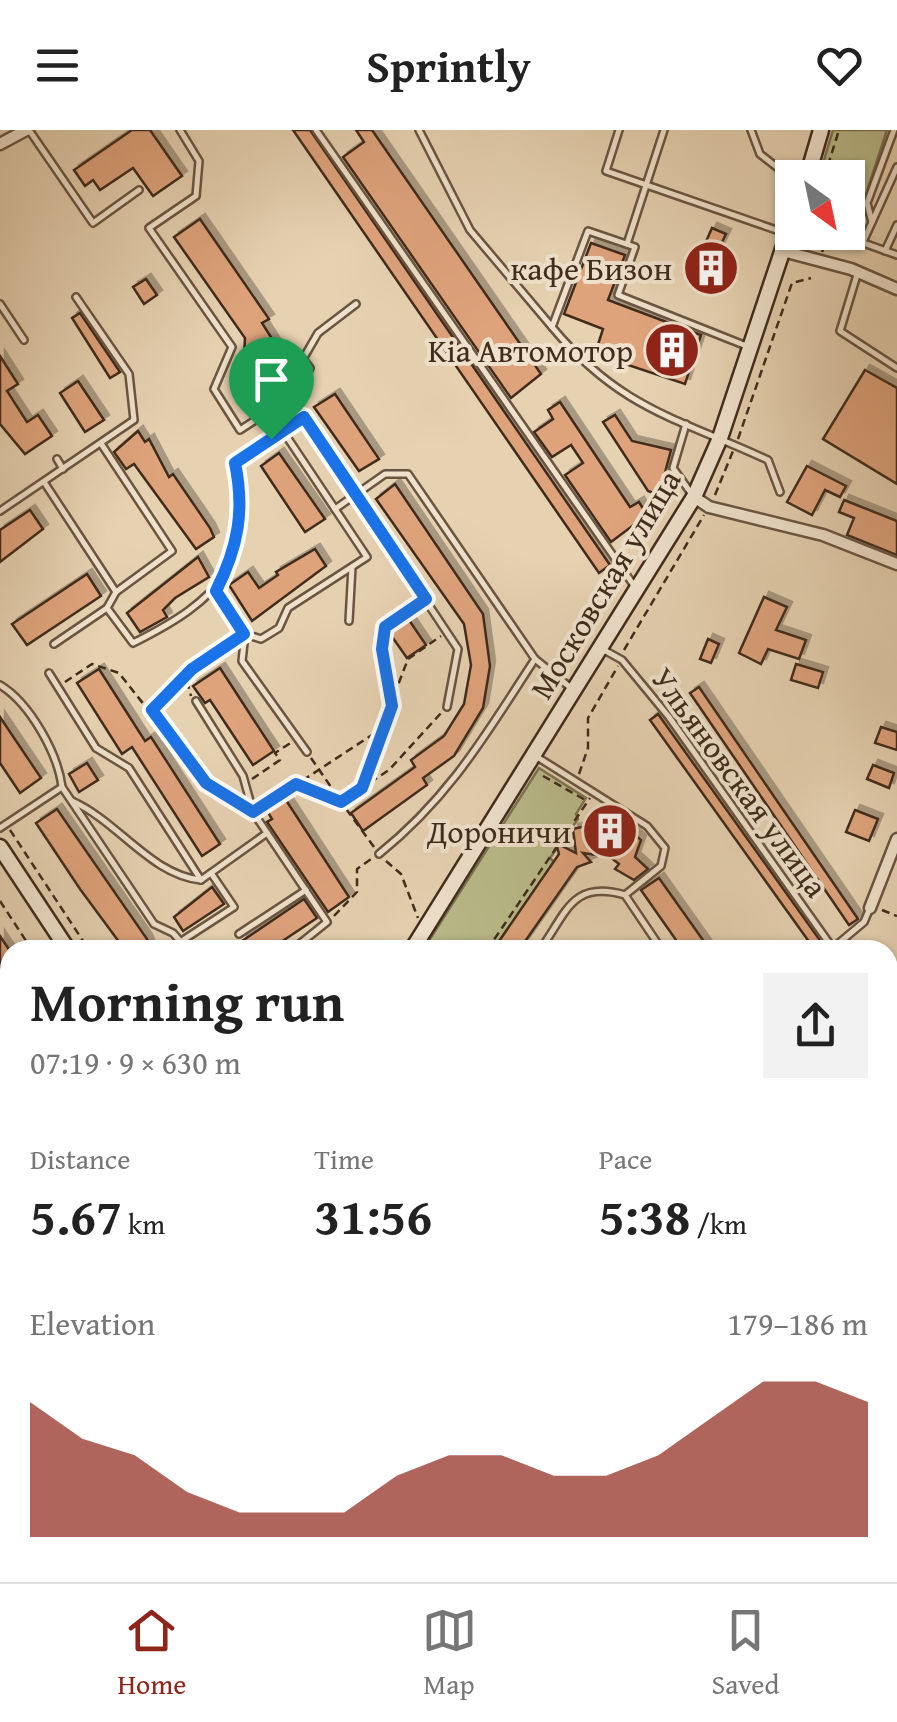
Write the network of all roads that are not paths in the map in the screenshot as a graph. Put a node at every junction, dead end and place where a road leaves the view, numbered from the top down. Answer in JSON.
{"nodes":[{"id":1,"x":28,"y":130,"type":"edge"},
{"id":2,"x":180,"y":130,"type":"edge"},
{"id":3,"x":316,"y":130,"type":"edge"},
{"id":4,"x":419,"y":130,"type":"edge"},
{"id":5,"x":619,"y":130,"type":"edge"},
{"id":6,"x":664,"y":130,"type":"edge"},
{"id":7,"x":751,"y":130,"type":"edge"},
{"id":8,"x":822,"y":130,"type":"edge"},
{"id":9,"x":894,"y":130,"type":"edge"},
{"id":10,"x":0,"y":144,"type":"edge"},
{"id":11,"x":813,"y":160,"type":"edge"},
{"id":12,"x":775,"y":166,"type":"edge"},
{"id":13,"x":897,"y":167,"type":"edge"},
{"id":14,"x":647,"y":184,"type":"junction"},
{"id":15,"x":139,"y":190,"type":"dead end"},
{"id":16,"x":872,"y":222,"type":"junction"},
{"id":17,"x":775,"y":223,"type":"edge"},
{"id":18,"x":897,"y":226,"type":"edge"},
{"id":19,"x":865,"y":238,"type":"edge"},
{"id":20,"x":865,"y":243,"type":"edge"},
{"id":21,"x":627,"y":244,"type":"junction"},
{"id":22,"x":783,"y":251,"type":"joint"},
{"id":23,"x":886,"y":251,"type":"junction"},
{"id":24,"x":897,"y":256,"type":"edge"},
{"id":25,"x":858,"y":272,"type":"junction"},
{"id":26,"x":897,"y":288,"type":"edge"},
{"id":27,"x":76,"y":298,"type":"dead end"},
{"id":28,"x":0,"y":304,"type":"edge"},
{"id":29,"x":356,"y":304,"type":"dead end"},
{"id":30,"x":552,"y":327,"type":"junction"},
{"id":31,"x":24,"y":340,"type":"dead end"},
{"id":32,"x":751,"y":348,"type":"junction"},
{"id":33,"x":897,"y":368,"type":"edge"},
{"id":34,"x":686,"y":424,"type":"junction"},
{"id":35,"x":283,"y":431,"type":"junction"},
{"id":36,"x":720,"y":438,"type":"junction"},
{"id":37,"x":102,"y":446,"type":"junction"},
{"id":38,"x":58,"y":460,"type":"dead end"},
{"id":39,"x":63,"y":469,"type":"junction"},
{"id":40,"x":44,"y":482,"type":"junction"},
{"id":41,"x":780,"y":492,"type":"dead end"},
{"id":42,"x":357,"y":493,"type":"junction"},
{"id":43,"x":694,"y":497,"type":"junction"},
{"id":44,"x":335,"y":509,"type":"junction"},
{"id":45,"x":0,"y":511,"type":"edge"},
{"id":46,"x":897,"y":564,"type":"edge"},
{"id":47,"x":352,"y":567,"type":"junction"},
{"id":48,"x":216,"y":591,"type":"junction"},
{"id":49,"x":116,"y":592,"type":"junction"},
{"id":50,"x":638,"y":592,"type":"junction"},
{"id":51,"x":107,"y":608,"type":"junction"},
{"id":52,"x":349,"y":621,"type":"dead end"},
{"id":53,"x":244,"y":634,"type":"junction"},
{"id":54,"x":54,"y":644,"type":"dead end"},
{"id":55,"x":602,"y":648,"type":"junction"},
{"id":56,"x":536,"y":659,"type":"junction"},
{"id":57,"x":48,"y":674,"type":"dead end"},
{"id":58,"x":0,"y":685,"type":"edge"},
{"id":59,"x":574,"y":690,"type":"junction"},
{"id":60,"x":196,"y":701,"type":"road end"},
{"id":61,"x":447,"y":707,"type":"road end"},
{"id":62,"x":306,"y":752,"type":"road end"},
{"id":63,"x":533,"y":755,"type":"junction"},
{"id":64,"x":62,"y":787,"type":"junction"},
{"id":65,"x":72,"y":801,"type":"junction"},
{"id":66,"x":3,"y":826,"type":"edge"},
{"id":67,"x":267,"y":833,"type":"junction"},
{"id":68,"x":897,"y":839,"type":"edge"},
{"id":69,"x":0,"y":847,"type":"edge"},
{"id":70,"x":379,"y":854,"type":"road end"},
{"id":71,"x":211,"y":872,"type":"junction"},
{"id":72,"x":201,"y":880,"type":"junction"},
{"id":73,"x":306,"y":890,"type":"junction"},
{"id":74,"x":625,"y":896,"type":"junction"},
{"id":75,"x":870,"y":908,"type":"joint"},
{"id":76,"x":238,"y":934,"type":"dead end"},
{"id":77,"x":61,"y":940,"type":"edge"},
{"id":78,"x":177,"y":940,"type":"edge"},
{"id":79,"x":183,"y":940,"type":"edge"},
{"id":80,"x":305,"y":940,"type":"edge"},
{"id":81,"x":418,"y":940,"type":"edge"},
{"id":82,"x":547,"y":940,"type":"edge"},
{"id":83,"x":655,"y":940,"type":"edge"},
{"id":84,"x":827,"y":940,"type":"edge"},
{"id":85,"x":843,"y":940,"type":"edge"}],
"edges":[{"from":1,"to":10,"type":"street"},
{"from":1,"to":15,"type":"lane"},
{"from":2,"to":29,"type":"lane"},
{"from":3,"to":50,"type":"lane"},
{"from":4,"to":30,"type":"lane"},
{"from":5,"to":14,"type":"lane"},
{"from":6,"to":14,"type":"lane"},
{"from":7,"to":12,"type":"lane"},
{"from":8,"to":11,"type":"main road"},
{"from":9,"to":16,"type":"lane"},
{"from":13,"to":16,"type":"lane"},
{"from":14,"to":17,"type":"lane"},
{"from":14,"to":21,"type":"lane"},
{"from":16,"to":19,"type":"lane"},
{"from":18,"to":23,"type":"lane"},
{"from":20,"to":23,"type":"lane"},
{"from":21,"to":30,"type":"lane"},
{"from":21,"to":32,"type":"lane"},
{"from":22,"to":25,"type":"street"},
{"from":22,"to":32,"type":"main road","name":"Московская улица"},
{"from":23,"to":24,"type":"lane"},
{"from":25,"to":26,"type":"street"},
{"from":25,"to":33,"type":"lane"},
{"from":27,"to":37,"type":"lane"},
{"from":28,"to":31,"type":"lane"},
{"from":30,"to":34,"type":"lane"},
{"from":32,"to":36,"type":"main road","name":"Московская улица"},
{"from":34,"to":36,"type":"lane"},
{"from":34,"to":43,"type":"lane"},
{"from":35,"to":42,"type":"lane"},
{"from":35,"to":44,"type":"lane"},
{"from":35,"to":48,"type":"lane"},
{"from":36,"to":41,"type":"lane"},
{"from":36,"to":43,"type":"main road","name":"Московская улица"},
{"from":37,"to":39,"type":"lane"},
{"from":37,"to":49,"type":"lane"},
{"from":38,"to":39,"type":"lane"},
{"from":39,"to":40,"type":"lane"},
{"from":40,"to":45,"type":"lane"},
{"from":40,"to":49,"type":"lane"},
{"from":42,"to":44,"type":"lane"},
{"from":42,"to":56,"type":"lane"},
{"from":42,"to":61,"type":"lane"},
{"from":43,"to":46,"type":"street"},
{"from":43,"to":50,"type":"main road","name":"Московская улица"},
{"from":44,"to":47,"type":"lane"},
{"from":47,"to":52,"type":"lane"},
{"from":47,"to":53,"type":"lane"},
{"from":48,"to":51,"type":"lane"},
{"from":48,"to":53,"type":"lane"},
{"from":49,"to":51,"type":"lane"},
{"from":50,"to":55,"type":"main road","name":"Московская улица"},
{"from":51,"to":54,"type":"lane"},
{"from":53,"to":62,"type":"lane"},
{"from":55,"to":59,"type":"main road","name":"Московская улица"},
{"from":55,"to":84,"type":"lane","name":"Ульяновская улица"},
{"from":56,"to":59,"type":"lane"},
{"from":56,"to":70,"type":"lane"},
{"from":57,"to":72,"type":"lane"},
{"from":58,"to":64,"type":"lane"},
{"from":59,"to":63,"type":"main road","name":"Московская улица"},
{"from":60,"to":67,"type":"lane"},
{"from":63,"to":74,"type":"lane"},
{"from":63,"to":81,"type":"main road","name":"Московская улица"},
{"from":64,"to":65,"type":"lane"},
{"from":64,"to":66,"type":"lane"},
{"from":65,"to":72,"type":"lane"},
{"from":65,"to":78,"type":"lane"},
{"from":67,"to":71,"type":"lane"},
{"from":67,"to":73,"type":"lane"},
{"from":68,"to":75,"type":"street"},
{"from":69,"to":77,"type":"main road"},
{"from":71,"to":72,"type":"lane"},
{"from":71,"to":79,"type":"lane"},
{"from":73,"to":76,"type":"lane"},
{"from":73,"to":80,"type":"lane"},
{"from":74,"to":82,"type":"lane"},
{"from":74,"to":83,"type":"lane"},
{"from":75,"to":85,"type":"lane"}]}
